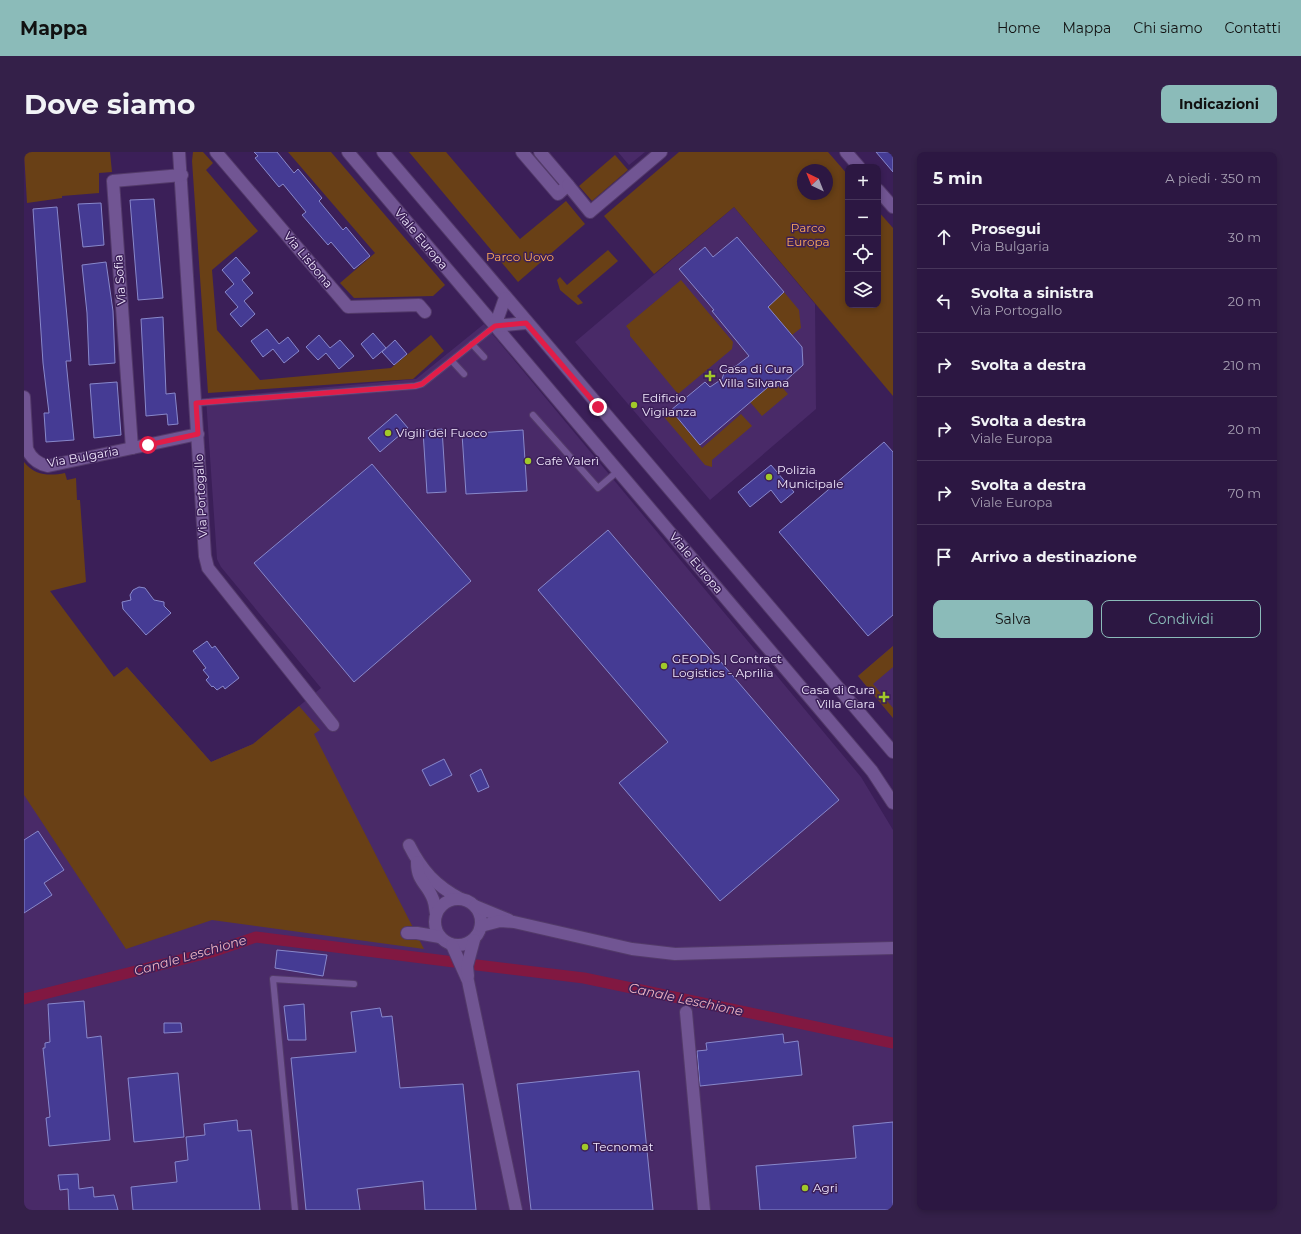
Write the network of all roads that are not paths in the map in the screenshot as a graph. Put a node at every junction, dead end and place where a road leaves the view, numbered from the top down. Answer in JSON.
{"nodes":[{"id":1,"x":179,"y":152,"type":"edge"},
{"id":2,"x":216,"y":152,"type":"edge"},
{"id":3,"x":348,"y":152,"type":"edge"},
{"id":4,"x":383,"y":152,"type":"edge"},
{"id":5,"x":522,"y":152,"type":"edge"},
{"id":6,"x":540,"y":152,"type":"edge"},
{"id":7,"x":661,"y":152,"type":"edge"},
{"id":8,"x":846,"y":152,"type":"edge"},
{"id":9,"x":856,"y":164,"type":"edge"},
{"id":10,"x":182,"y":175,"type":"junction"},
{"id":11,"x":568,"y":185,"type":"junction"},
{"id":12,"x":881,"y":193,"type":"edge"},
{"id":13,"x":893,"y":207,"type":"edge"},
{"id":14,"x":505,"y":298,"type":"junction"},
{"id":15,"x":425,"y":312,"type":"dead end"},
{"id":16,"x":526,"y":323,"type":"junction"},
{"id":17,"x":495,"y":326,"type":"junction"},
{"id":18,"x":472,"y":344,"type":"junction"},
{"id":19,"x":484,"y":357,"type":"dead end"},
{"id":20,"x":452,"y":361,"type":"junction"},
{"id":21,"x":464,"y":374,"type":"dead end"},
{"id":22,"x":24,"y":397,"type":"edge"},
{"id":23,"x":196,"y":403,"type":"junction"},
{"id":24,"x":533,"y":414,"type":"dead end"},
{"id":25,"x":198,"y":434,"type":"junction"},
{"id":26,"x":132,"y":448,"type":"junction"},
{"id":27,"x":618,"y":471,"type":"junction"},
{"id":28,"x":333,"y":725,"type":"dead end"},
{"id":29,"x":893,"y":752,"type":"edge"},
{"id":30,"x":893,"y":803,"type":"edge"},
{"id":31,"x":409,"y":845,"type":"dead end"},
{"id":32,"x":417,"y":860,"type":"junction"},
{"id":33,"x":461,"y":899,"type":"junction"},
{"id":34,"x":475,"y":906,"type":"junction"},
{"id":35,"x":436,"y":918,"type":"junction"},
{"id":36,"x":514,"y":922,"type":"junction"},
{"id":37,"x":481,"y":926,"type":"junction"},
{"id":38,"x":440,"y":936,"type":"junction"},
{"id":39,"x":474,"y":940,"type":"junction"},
{"id":40,"x":452,"y":945,"type":"junction"},
{"id":41,"x":893,"y":948,"type":"edge"},
{"id":42,"x":468,"y":981,"type":"junction"},
{"id":43,"x":354,"y":984,"type":"dead end"},
{"id":44,"x":686,"y":1012,"type":"dead end"},
{"id":45,"x":295,"y":1210,"type":"edge"},
{"id":46,"x":516,"y":1210,"type":"edge"},
{"id":47,"x":704,"y":1210,"type":"edge"}],
"edges":[{"from":1,"to":10,"type":"street","name":"Via Portogallo"},
{"from":2,"to":15,"type":"street","name":"Via Lisbona"},
{"from":3,"to":17,"type":"street","name":"Viale Europa"},
{"from":4,"to":14,"type":"street"},
{"from":5,"to":11,"type":"street"},
{"from":6,"to":11,"type":"street"},
{"from":7,"to":11,"type":"street"},
{"from":8,"to":9,"type":"street"},
{"from":10,"to":23,"type":"street","name":"Via Portogallo"},
{"from":10,"to":26,"type":"street","name":"Via Sofia"},
{"from":12,"to":13,"type":"street"},
{"from":14,"to":16,"type":"street"},
{"from":14,"to":17,"type":"street"},
{"from":16,"to":17,"type":"street"},
{"from":16,"to":29,"type":"street"},
{"from":17,"to":18,"type":"lane"},
{"from":17,"to":27,"type":"street","name":"Viale Europa"},
{"from":18,"to":19,"type":"lane"},
{"from":18,"to":20,"type":"lane"},
{"from":20,"to":21,"type":"lane"},
{"from":20,"to":23,"type":"lane"},
{"from":22,"to":26,"type":"street","name":"Via Bulgaria"},
{"from":23,"to":25,"type":"street","name":"Via Portogallo"},
{"from":24,"to":27,"type":"lane"},
{"from":25,"to":26,"type":"street","name":"Via Bulgaria"},
{"from":25,"to":28,"type":"street","name":"Via Portogallo"},
{"from":27,"to":30,"type":"street","name":"Viale Europa"},
{"from":31,"to":32,"type":"street"},
{"from":32,"to":33,"type":"street"},
{"from":32,"to":35,"type":"street"},
{"from":33,"to":34,"type":"street"},
{"from":33,"to":35,"type":"street"},
{"from":34,"to":36,"type":"street"},
{"from":34,"to":37,"type":"street"},
{"from":35,"to":38,"type":"street"},
{"from":35,"to":38,"type":"street"},
{"from":36,"to":37,"type":"street"},
{"from":36,"to":41,"type":"street"},
{"from":37,"to":39,"type":"street"},
{"from":38,"to":40,"type":"street"},
{"from":39,"to":40,"type":"street"},
{"from":39,"to":42,"type":"street"},
{"from":40,"to":42,"type":"street"},
{"from":42,"to":46,"type":"street"},
{"from":43,"to":45,"type":"lane"},
{"from":44,"to":47,"type":"street"}]}
